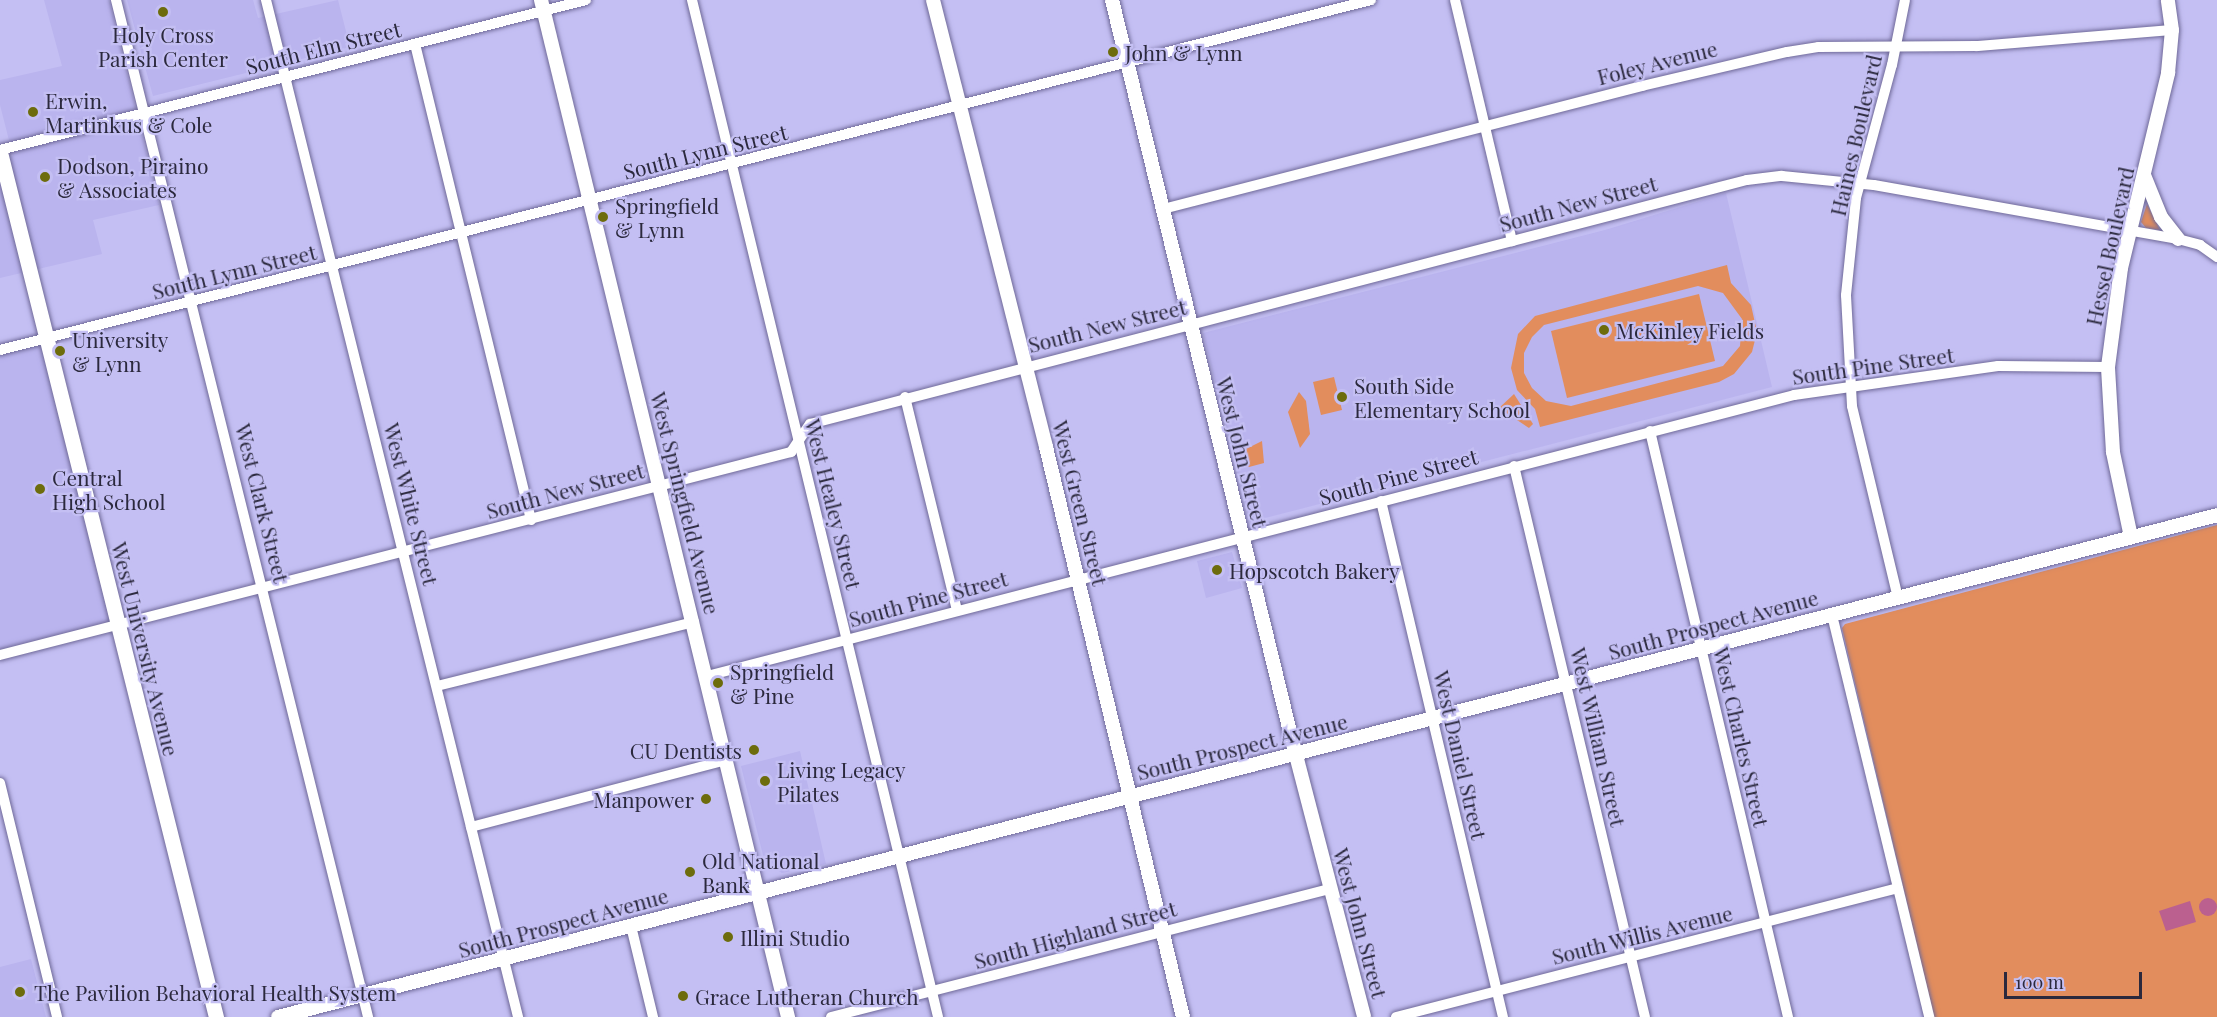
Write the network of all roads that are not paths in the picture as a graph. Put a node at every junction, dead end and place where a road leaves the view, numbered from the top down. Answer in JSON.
{"nodes":[{"id":1,"x":116,"y":0,"type":"edge"},
{"id":2,"x":266,"y":0,"type":"edge"},
{"id":3,"x":586,"y":0,"type":"edge"},
{"id":4,"x":692,"y":0,"type":"edge"},
{"id":5,"x":933,"y":0,"type":"edge"},
{"id":6,"x":1112,"y":0,"type":"edge"},
{"id":7,"x":1371,"y":0,"type":"edge"},
{"id":8,"x":1455,"y":0,"type":"edge"},
{"id":9,"x":1905,"y":0,"type":"edge"},
{"id":10,"x":2168,"y":0,"type":"edge"},
{"id":11,"x":542,"y":5,"type":"edge"},
{"id":12,"x":2172,"y":30,"type":"junction"},
{"id":13,"x":415,"y":44,"type":"junction"},
{"id":14,"x":1896,"y":46,"type":"junction"},
{"id":15,"x":1128,"y":64,"type":"junction"},
{"id":16,"x":286,"y":77,"type":"junction"},
{"id":17,"x":960,"y":105,"type":"junction"},
{"id":18,"x":144,"y":113,"type":"junction"},
{"id":19,"x":1484,"y":126,"type":"junction"},
{"id":20,"x":0,"y":151,"type":"edge"},
{"id":21,"x":732,"y":166,"type":"junction"},
{"id":22,"x":2144,"y":176,"type":"junction"},
{"id":23,"x":1860,"y":183,"type":"junction"},
{"id":24,"x":591,"y":200,"type":"junction"},
{"id":25,"x":1163,"y":209,"type":"junction"},
{"id":26,"x":2129,"y":230,"type":"junction"},
{"id":27,"x":462,"y":233,"type":"junction"},
{"id":28,"x":2178,"y":239,"type":"junction"},
{"id":29,"x":1512,"y":241,"type":"junction"},
{"id":30,"x":2217,"y":257,"type":"edge"},
{"id":31,"x":334,"y":266,"type":"junction"},
{"id":32,"x":192,"y":301,"type":"junction"},
{"id":33,"x":1190,"y":324,"type":"junction"},
{"id":34,"x":47,"y":338,"type":"junction"},
{"id":35,"x":0,"y":350,"type":"edge"},
{"id":36,"x":1026,"y":365,"type":"junction"},
{"id":37,"x":2108,"y":368,"type":"junction"},
{"id":38,"x":1850,"y":388,"type":"junction"},
{"id":39,"x":905,"y":398,"type":"junction"},
{"id":40,"x":1650,"y":431,"type":"junction"},
{"id":41,"x":798,"y":439,"type":"junction"},
{"id":42,"x":1514,"y":466,"type":"junction"},
{"id":43,"x":660,"y":484,"type":"junction"},
{"id":44,"x":1381,"y":501,"type":"junction"},
{"id":45,"x":2217,"y":515,"type":"edge"},
{"id":46,"x":531,"y":520,"type":"junction"},
{"id":47,"x":2132,"y":537,"type":"junction"},
{"id":48,"x":1242,"y":538,"type":"junction"},
{"id":49,"x":404,"y":552,"type":"junction"},
{"id":50,"x":1078,"y":578,"type":"junction"},
{"id":51,"x":263,"y":587,"type":"junction"},
{"id":52,"x":1898,"y":598,"type":"junction"},
{"id":53,"x":957,"y":611,"type":"junction"},
{"id":54,"x":1832,"y":615,"type":"junction"},
{"id":55,"x":694,"y":622,"type":"junction"},
{"id":56,"x":118,"y":624,"type":"junction"},
{"id":57,"x":847,"y":640,"type":"junction"},
{"id":58,"x":1701,"y":649,"type":"junction"},
{"id":59,"x":0,"y":655,"type":"edge"},
{"id":60,"x":706,"y":675,"type":"junction"},
{"id":61,"x":1566,"y":684,"type":"junction"},
{"id":62,"x":437,"y":686,"type":"junction"},
{"id":63,"x":1432,"y":719,"type":"junction"},
{"id":64,"x":1295,"y":754,"type":"junction"},
{"id":65,"x":727,"y":760,"type":"junction"},
{"id":66,"x":0,"y":783,"type":"edge"},
{"id":67,"x":1131,"y":796,"type":"junction"},
{"id":68,"x":471,"y":826,"type":"junction"},
{"id":69,"x":900,"y":856,"type":"junction"},
{"id":70,"x":1898,"y":888,"type":"junction"},
{"id":71,"x":1329,"y":889,"type":"junction"},
{"id":72,"x":759,"y":892,"type":"junction"},
{"id":73,"x":1766,"y":922,"type":"junction"},
{"id":74,"x":631,"y":926,"type":"junction"},
{"id":75,"x":1163,"y":931,"type":"junction"},
{"id":76,"x":1631,"y":957,"type":"junction"},
{"id":77,"x":504,"y":958,"type":"junction"},
{"id":78,"x":932,"y":991,"type":"junction"},
{"id":79,"x":1497,"y":991,"type":"junction"},
{"id":80,"x":363,"y":995,"type":"junction"},
{"id":81,"x":57,"y":1017,"type":"edge"},
{"id":82,"x":216,"y":1017,"type":"edge"},
{"id":83,"x":278,"y":1017,"type":"edge"},
{"id":84,"x":368,"y":1017,"type":"edge"},
{"id":85,"x":518,"y":1017,"type":"edge"},
{"id":86,"x":653,"y":1017,"type":"edge"},
{"id":87,"x":788,"y":1017,"type":"edge"},
{"id":88,"x":831,"y":1017,"type":"edge"},
{"id":89,"x":938,"y":1017,"type":"edge"},
{"id":90,"x":1183,"y":1017,"type":"edge"},
{"id":91,"x":1364,"y":1017,"type":"edge"},
{"id":92,"x":1396,"y":1017,"type":"edge"},
{"id":93,"x":1503,"y":1017,"type":"edge"},
{"id":94,"x":1645,"y":1017,"type":"edge"},
{"id":95,"x":1788,"y":1017,"type":"edge"},
{"id":96,"x":1929,"y":1017,"type":"edge"}],
"edges":[{"from":1,"to":18,"type":"street","name":"West Clark Street"},
{"from":2,"to":16,"type":"street","name":"West White Street"},
{"from":3,"to":11,"type":"street","name":"South Elm Street"},
{"from":4,"to":21,"type":"street","name":"West Healey Street"},
{"from":5,"to":17,"type":"main road","name":"West Green Street"},
{"from":6,"to":15,"type":"main road","name":"West John Street"},
{"from":7,"to":15,"type":"street","name":"South Lynn Street"},
{"from":8,"to":19,"type":"street"},
{"from":9,"to":14,"type":"street","name":"Haines Boulevard"},
{"from":10,"to":12,"type":"main road","name":"Hessel Boulevard"},
{"from":11,"to":13,"type":"street","name":"South Elm Street"},
{"from":11,"to":24,"type":"main road","name":"West Springfield Avenue"},
{"from":12,"to":14,"type":"street","name":"Foley Avenue"},
{"from":12,"to":22,"type":"main road","name":"Hessel Boulevard"},
{"from":13,"to":16,"type":"street","name":"South Elm Street"},
{"from":13,"to":27,"type":"street"},
{"from":14,"to":19,"type":"street","name":"Foley Avenue"},
{"from":14,"to":23,"type":"street","name":"Haines Boulevard"},
{"from":15,"to":17,"type":"street","name":"South Lynn Street"},
{"from":15,"to":25,"type":"main road","name":"West John Street"},
{"from":16,"to":18,"type":"street","name":"South Elm Street"},
{"from":16,"to":31,"type":"street","name":"West White Street"},
{"from":17,"to":21,"type":"street","name":"South Lynn Street"},
{"from":17,"to":36,"type":"main road","name":"West Green Street"},
{"from":18,"to":20,"type":"street","name":"South Elm Street"},
{"from":18,"to":32,"type":"street","name":"West Clark Street"},
{"from":19,"to":25,"type":"street","name":"Foley Avenue"},
{"from":19,"to":29,"type":"street"},
{"from":20,"to":34,"type":"main road","name":"West University Avenue"},
{"from":21,"to":24,"type":"street","name":"South Lynn Street"},
{"from":21,"to":41,"type":"street","name":"West Healey Street"},
{"from":22,"to":26,"type":"main road","name":"Hessel Boulevard"},
{"from":22,"to":28,"type":"main road"},
{"from":23,"to":26,"type":"street","name":"South New Street"},
{"from":23,"to":29,"type":"street","name":"South New Street"},
{"from":23,"to":38,"type":"street","name":"Haines Boulevard"},
{"from":24,"to":27,"type":"street","name":"South Lynn Street"},
{"from":24,"to":43,"type":"main road","name":"West Springfield Avenue"},
{"from":25,"to":33,"type":"main road","name":"West John Street"},
{"from":26,"to":28,"type":"street","name":"South New Street"},
{"from":26,"to":37,"type":"main road","name":"Hessel Boulevard"},
{"from":27,"to":31,"type":"street","name":"South Lynn Street"},
{"from":27,"to":46,"type":"street"},
{"from":28,"to":30,"type":"street","name":"South New Street"},
{"from":29,"to":33,"type":"street","name":"South New Street"},
{"from":31,"to":32,"type":"street","name":"South Lynn Street"},
{"from":31,"to":49,"type":"street","name":"West White Street"},
{"from":32,"to":34,"type":"street","name":"South Lynn Street"},
{"from":32,"to":51,"type":"street","name":"West Clark Street"},
{"from":33,"to":36,"type":"street","name":"South New Street"},
{"from":33,"to":48,"type":"main road","name":"West John Street"},
{"from":34,"to":35,"type":"street","name":"South Lynn Street"},
{"from":34,"to":56,"type":"main road","name":"West University Avenue"},
{"from":36,"to":39,"type":"street","name":"South New Street"},
{"from":36,"to":50,"type":"main road","name":"West Green Street"},
{"from":37,"to":38,"type":"street","name":"South Pine Street"},
{"from":37,"to":47,"type":"main road","name":"Hessel Boulevard"},
{"from":38,"to":40,"type":"street","name":"South Pine Street"},
{"from":38,"to":52,"type":"street","name":"Haines Boulevard"},
{"from":39,"to":41,"type":"street","name":"South New Street"},
{"from":39,"to":53,"type":"street"},
{"from":40,"to":42,"type":"street","name":"South Pine Street"},
{"from":40,"to":58,"type":"street","name":"West Charles Street"},
{"from":41,"to":43,"type":"street","name":"South New Street"},
{"from":41,"to":57,"type":"street","name":"West Healey Street"},
{"from":42,"to":44,"type":"street","name":"South Pine Street"},
{"from":42,"to":61,"type":"street","name":"West William Street"},
{"from":43,"to":46,"type":"street","name":"South New Street"},
{"from":43,"to":55,"type":"main road","name":"West Springfield Avenue"},
{"from":44,"to":48,"type":"street","name":"South Pine Street"},
{"from":44,"to":63,"type":"street","name":"West Daniel Street"},
{"from":45,"to":47,"type":"main road","name":"South Prospect Avenue"},
{"from":46,"to":49,"type":"street","name":"South New Street"},
{"from":47,"to":52,"type":"main road","name":"South Prospect Avenue"},
{"from":48,"to":50,"type":"street","name":"South Pine Street"},
{"from":48,"to":64,"type":"main road","name":"West John Street"},
{"from":49,"to":51,"type":"street","name":"South New Street"},
{"from":49,"to":62,"type":"street","name":"West White Street"},
{"from":50,"to":53,"type":"street","name":"South Pine Street"},
{"from":50,"to":67,"type":"main road","name":"West Green Street"},
{"from":51,"to":56,"type":"street","name":"South New Street"},
{"from":51,"to":80,"type":"street","name":"West Clark Street"},
{"from":52,"to":54,"type":"main road","name":"South Prospect Avenue"},
{"from":53,"to":57,"type":"street","name":"South Pine Street"},
{"from":54,"to":58,"type":"main road","name":"South Prospect Avenue"},
{"from":54,"to":70,"type":"street"},
{"from":55,"to":60,"type":"main road","name":"West Springfield Avenue"},
{"from":55,"to":62,"type":"street"},
{"from":56,"to":59,"type":"street","name":"South New Street"},
{"from":56,"to":82,"type":"main road","name":"West University Avenue"},
{"from":57,"to":60,"type":"street","name":"South Pine Street"},
{"from":57,"to":69,"type":"street","name":"West Healey Street"},
{"from":58,"to":61,"type":"main road","name":"South Prospect Avenue"},
{"from":58,"to":73,"type":"street","name":"West Charles Street"},
{"from":60,"to":65,"type":"main road","name":"West Springfield Avenue"},
{"from":61,"to":63,"type":"main road","name":"South Prospect Avenue"},
{"from":61,"to":76,"type":"street","name":"West William Street"},
{"from":62,"to":68,"type":"street","name":"West White Street"},
{"from":63,"to":64,"type":"main road","name":"South Prospect Avenue"},
{"from":63,"to":79,"type":"street","name":"West Daniel Street"},
{"from":64,"to":67,"type":"main road","name":"South Prospect Avenue"},
{"from":64,"to":71,"type":"main road","name":"West John Street"},
{"from":65,"to":68,"type":"street"},
{"from":65,"to":72,"type":"main road","name":"West Springfield Avenue"},
{"from":66,"to":81,"type":"street"},
{"from":67,"to":69,"type":"main road","name":"South Prospect Avenue"},
{"from":67,"to":75,"type":"main road","name":"West Green Street"},
{"from":68,"to":77,"type":"street","name":"West White Street"},
{"from":69,"to":72,"type":"main road","name":"South Prospect Avenue"},
{"from":69,"to":78,"type":"street","name":"West Healey Street"},
{"from":70,"to":73,"type":"street","name":"South Willis Avenue"},
{"from":70,"to":96,"type":"street"},
{"from":71,"to":75,"type":"street","name":"South Highland Street"},
{"from":71,"to":91,"type":"main road","name":"West John Street"},
{"from":72,"to":74,"type":"main road","name":"South Prospect Avenue"},
{"from":72,"to":87,"type":"main road","name":"West Springfield Avenue"},
{"from":73,"to":76,"type":"street","name":"South Willis Avenue"},
{"from":73,"to":95,"type":"street","name":"West Charles Street"},
{"from":74,"to":77,"type":"main road","name":"South Prospect Avenue"},
{"from":74,"to":86,"type":"street"},
{"from":75,"to":78,"type":"street","name":"South Highland Street"},
{"from":75,"to":90,"type":"main road","name":"West Green Street"},
{"from":76,"to":79,"type":"street","name":"South Willis Avenue"},
{"from":76,"to":94,"type":"street","name":"West William Street"},
{"from":77,"to":80,"type":"main road","name":"South Prospect Avenue"},
{"from":77,"to":85,"type":"street","name":"West White Street"},
{"from":78,"to":88,"type":"street","name":"South Highland Street"},
{"from":78,"to":89,"type":"street","name":"West Healey Street"},
{"from":79,"to":92,"type":"street","name":"South Willis Avenue"},
{"from":79,"to":93,"type":"street","name":"West Daniel Street"},
{"from":80,"to":83,"type":"main road","name":"South Prospect Avenue"},
{"from":80,"to":84,"type":"street","name":"West Clark Street"}]}
